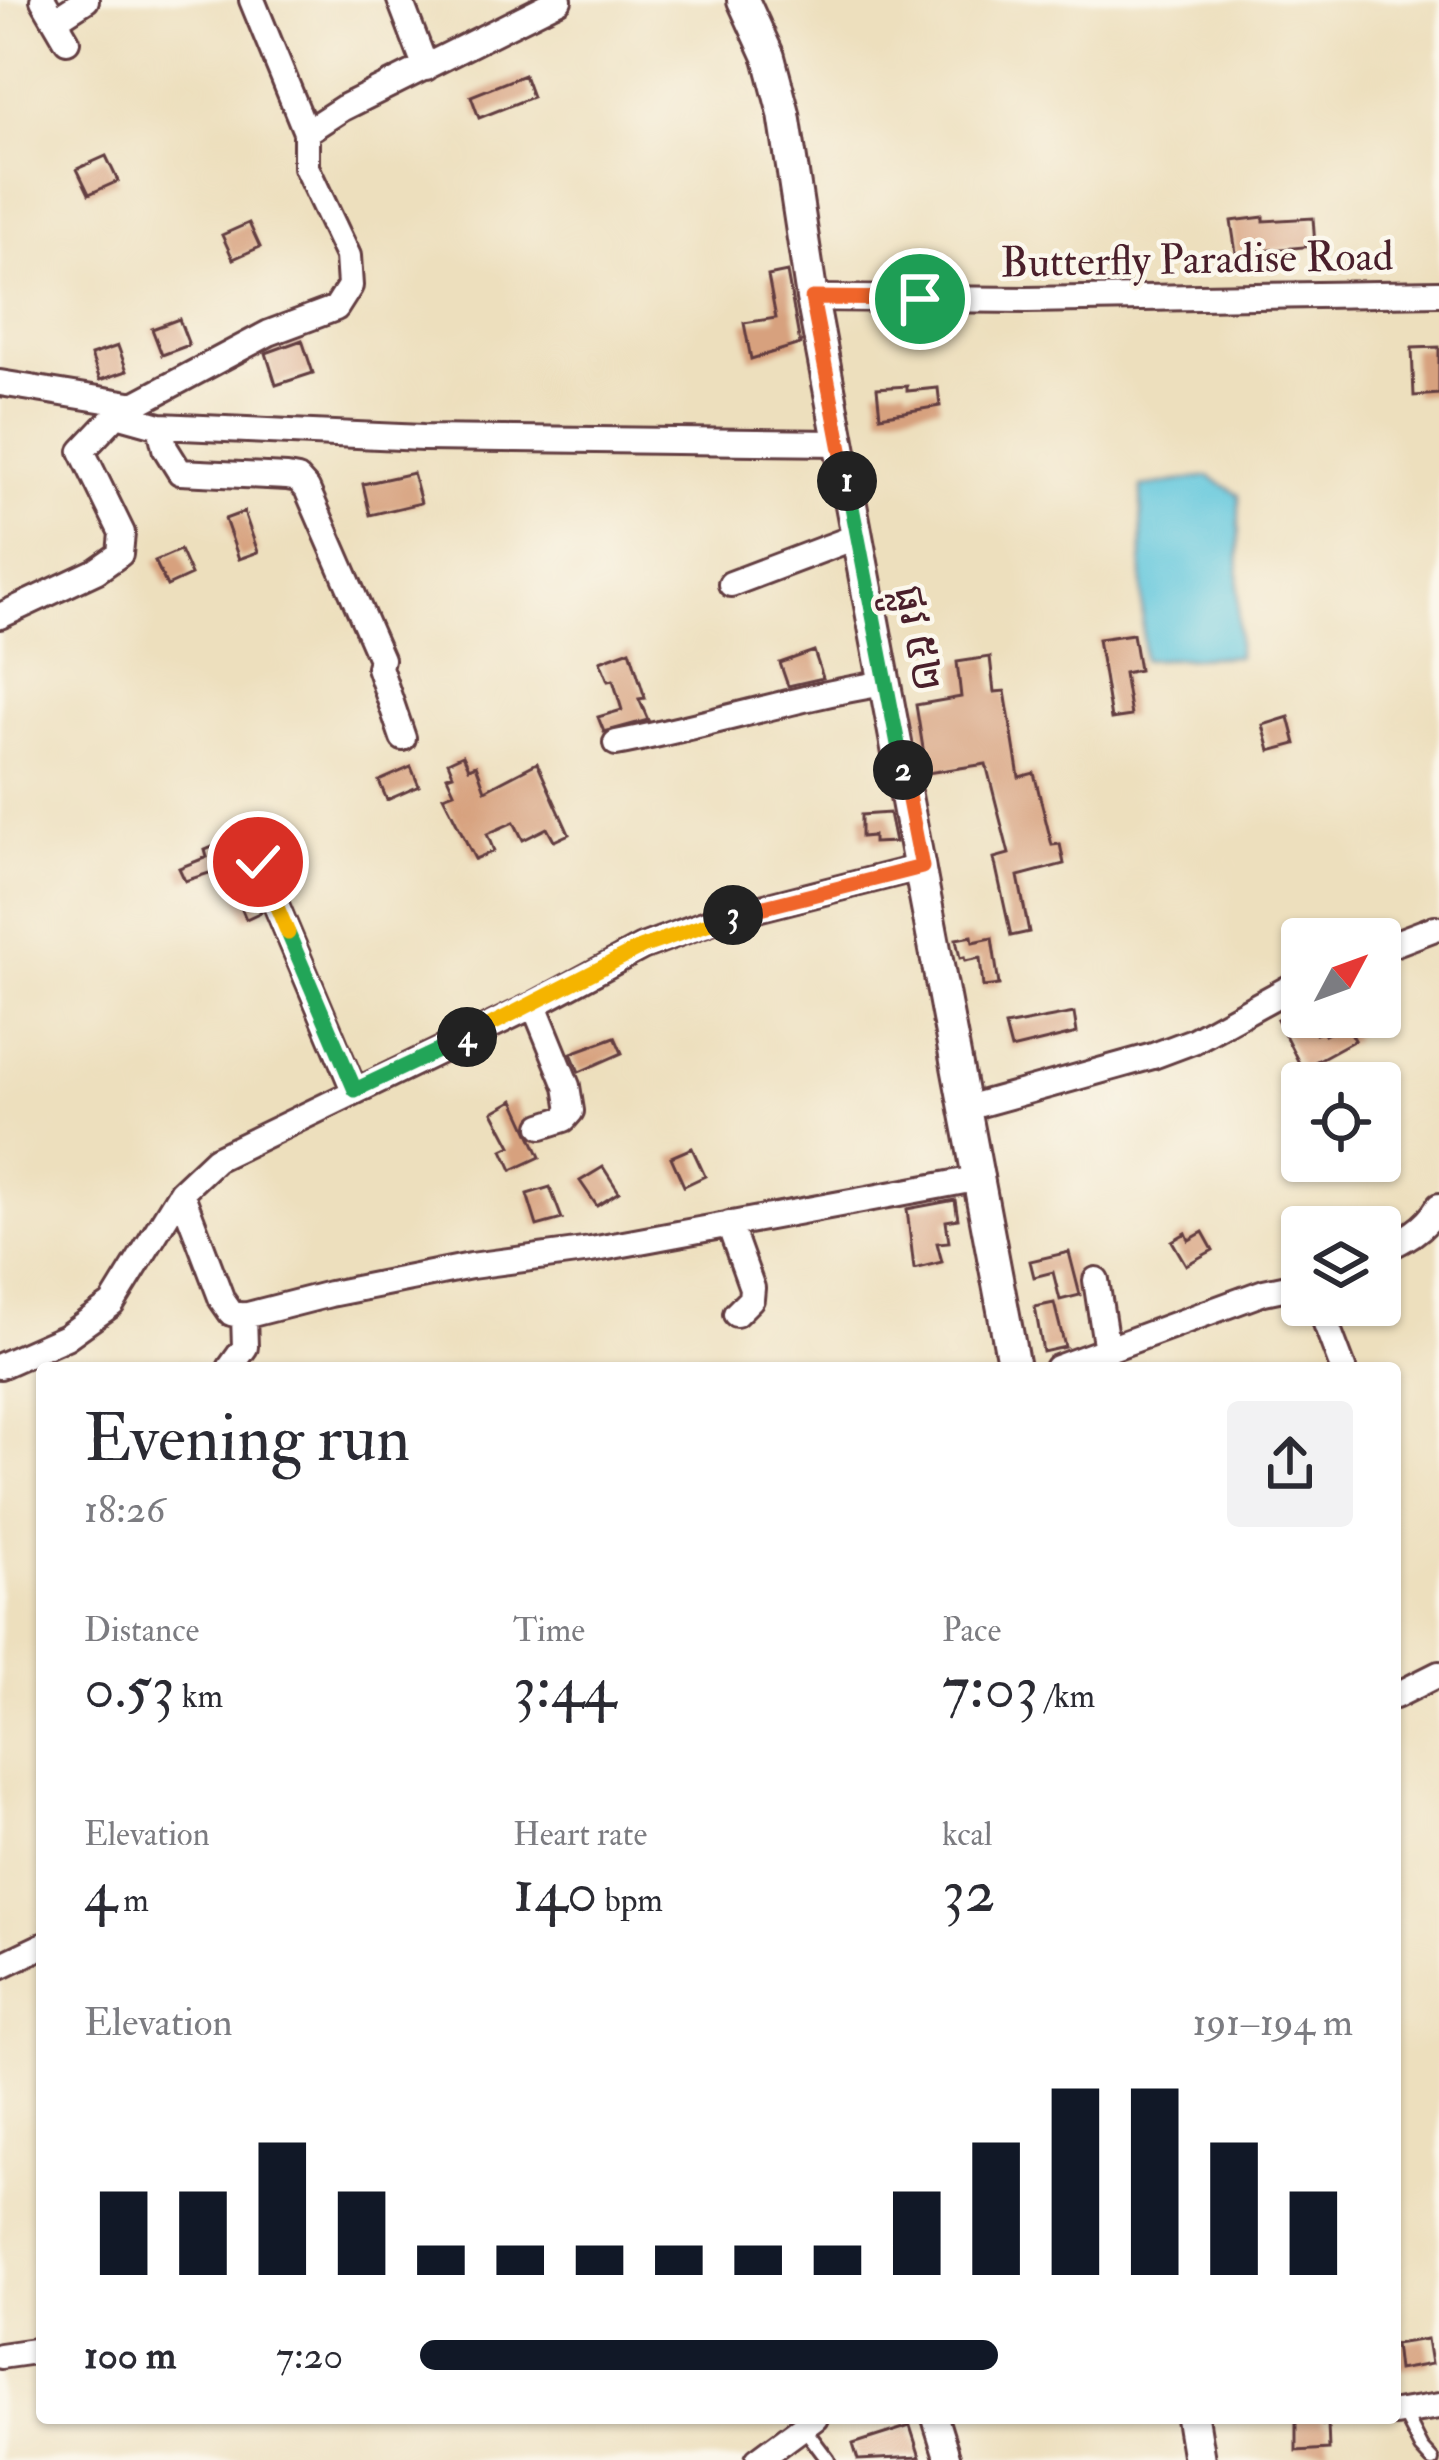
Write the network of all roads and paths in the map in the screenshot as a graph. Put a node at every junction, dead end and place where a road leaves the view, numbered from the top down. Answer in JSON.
{"nodes":[{"id":1,"x":86,"y":0,"type":"edge"},
{"id":2,"x":252,"y":0,"type":"edge"},
{"id":3,"x":400,"y":0,"type":"edge"},
{"id":4,"x":559,"y":0,"type":"edge"},
{"id":5,"x":743,"y":0,"type":"edge"},
{"id":6,"x":55,"y":21,"type":"edge"},
{"id":7,"x":425,"y":68,"type":"junction"},
{"id":8,"x":306,"y":132,"type":"junction"},
{"id":9,"x":1439,"y":293,"type":"edge"},
{"id":10,"x":812,"y":298,"type":"junction"},
{"id":11,"x":0,"y":383,"type":"edge"},
{"id":12,"x":127,"y":410,"type":"junction"},
{"id":13,"x":160,"y":426,"type":"junction"},
{"id":14,"x":840,"y":442,"type":"junction"},
{"id":15,"x":858,"y":536,"type":"junction"},
{"id":16,"x":731,"y":584,"type":"dead end"},
{"id":17,"x":0,"y":616,"type":"edge"},
{"id":18,"x":886,"y":682,"type":"junction"},
{"id":19,"x":404,"y":738,"type":"dead end"},
{"id":20,"x":616,"y":743,"type":"dead end"},
{"id":21,"x":258,"y":862,"type":"dead end"},
{"id":22,"x":922,"y":867,"type":"junction"},
{"id":23,"x":1435,"y":928,"type":"dead end"},
{"id":24,"x":1401,"y":941,"type":"edge"},
{"id":25,"x":1281,"y":993,"type":"edge"},
{"id":26,"x":534,"y":1005,"type":"junction"},
{"id":27,"x":355,"y":1090,"type":"junction"},
{"id":28,"x":966,"y":1108,"type":"junction"},
{"id":29,"x":542,"y":1126,"type":"dead end"},
{"id":30,"x":981,"y":1178,"type":"junction"},
{"id":31,"x":181,"y":1192,"type":"junction"},
{"id":32,"x":1439,"y":1207,"type":"edge"},
{"id":33,"x":729,"y":1224,"type":"junction"},
{"id":34,"x":1401,"y":1241,"type":"edge"},
{"id":35,"x":1096,"y":1280,"type":"dead end"},
{"id":36,"x":1281,"y":1288,"type":"edge"},
{"id":37,"x":736,"y":1315,"type":"dead end"},
{"id":38,"x":244,"y":1316,"type":"junction"},
{"id":39,"x":1327,"y":1326,"type":"edge"},
{"id":40,"x":1107,"y":1351,"type":"junction"},
{"id":41,"x":236,"y":1362,"type":"edge"},
{"id":42,"x":1013,"y":1362,"type":"edge"},
{"id":43,"x":1075,"y":1362,"type":"edge"},
{"id":44,"x":1341,"y":1362,"type":"edge"},
{"id":45,"x":0,"y":1366,"type":"edge"},
{"id":46,"x":1439,"y":1674,"type":"edge"},
{"id":47,"x":1401,"y":1693,"type":"edge"},
{"id":48,"x":36,"y":1949,"type":"edge"},
{"id":49,"x":0,"y":1966,"type":"edge"},
{"id":50,"x":36,"y":2351,"type":"edge"},
{"id":51,"x":0,"y":2356,"type":"edge"},
{"id":52,"x":1439,"y":2406,"type":"edge"},
{"id":53,"x":1401,"y":2413,"type":"edge"},
{"id":54,"x":1401,"y":2416,"type":"edge"},
{"id":55,"x":806,"y":2424,"type":"edge"},
{"id":56,"x":810,"y":2424,"type":"edge"},
{"id":57,"x":937,"y":2424,"type":"edge"},
{"id":58,"x":1193,"y":2424,"type":"edge"},
{"id":59,"x":758,"y":2460,"type":"edge"},
{"id":60,"x":827,"y":2460,"type":"edge"},
{"id":61,"x":948,"y":2460,"type":"edge"},
{"id":62,"x":1199,"y":2460,"type":"edge"},
{"id":63,"x":1432,"y":2460,"type":"edge"}],
"edges":[{"from":1,"to":6,"type":"street"},
{"from":2,"to":8,"type":"street"},
{"from":3,"to":7,"type":"street"},
{"from":4,"to":7,"type":"street"},
{"from":5,"to":10,"type":"street","name":"ផ្លូវ ៥២"},
{"from":7,"to":8,"type":"street"},
{"from":8,"to":12,"type":"street"},
{"from":9,"to":10,"type":"street","name":"Butterfly Paradise Road"},
{"from":10,"to":14,"type":"street","name":"ផ្លូវ ៥២"},
{"from":11,"to":12,"type":"street"},
{"from":12,"to":13,"type":"street"},
{"from":12,"to":17,"type":"street"},
{"from":13,"to":14,"type":"street"},
{"from":13,"to":19,"type":"street"},
{"from":14,"to":15,"type":"street","name":"ផ្លូវ ៥២"},
{"from":15,"to":16,"type":"street"},
{"from":15,"to":18,"type":"street","name":"ផ្លូវ ៥២"},
{"from":18,"to":20,"type":"street"},
{"from":18,"to":22,"type":"street","name":"ផ្លូវ ៥២"},
{"from":21,"to":27,"type":"street"},
{"from":22,"to":26,"type":"street"},
{"from":22,"to":28,"type":"street","name":"ផ្លូវ ៥២"},
{"from":23,"to":24,"type":"street"},
{"from":25,"to":28,"type":"street"},
{"from":26,"to":27,"type":"street"},
{"from":26,"to":29,"type":"street"},
{"from":27,"to":31,"type":"street"},
{"from":28,"to":30,"type":"street","name":"ផ្លូវ ៥២"},
{"from":30,"to":33,"type":"street"},
{"from":30,"to":42,"type":"street","name":"ផ្លូវ ៥២"},
{"from":31,"to":38,"type":"street"},
{"from":31,"to":45,"type":"street"},
{"from":32,"to":34,"type":"street"},
{"from":33,"to":37,"type":"street"},
{"from":33,"to":38,"type":"street"},
{"from":35,"to":40,"type":"street"},
{"from":36,"to":40,"type":"street"},
{"from":38,"to":41,"type":"street"},
{"from":39,"to":44,"type":"street"},
{"from":40,"to":43,"type":"street"},
{"from":46,"to":47,"type":"street"},
{"from":48,"to":49,"type":"street"},
{"from":50,"to":51,"type":"street"},
{"from":52,"to":53,"type":"street"},
{"from":54,"to":63,"type":"lane"},
{"from":55,"to":59,"type":"street"},
{"from":56,"to":60,"type":"lane"},
{"from":57,"to":61,"type":"street"},
{"from":58,"to":62,"type":"street"}]}
